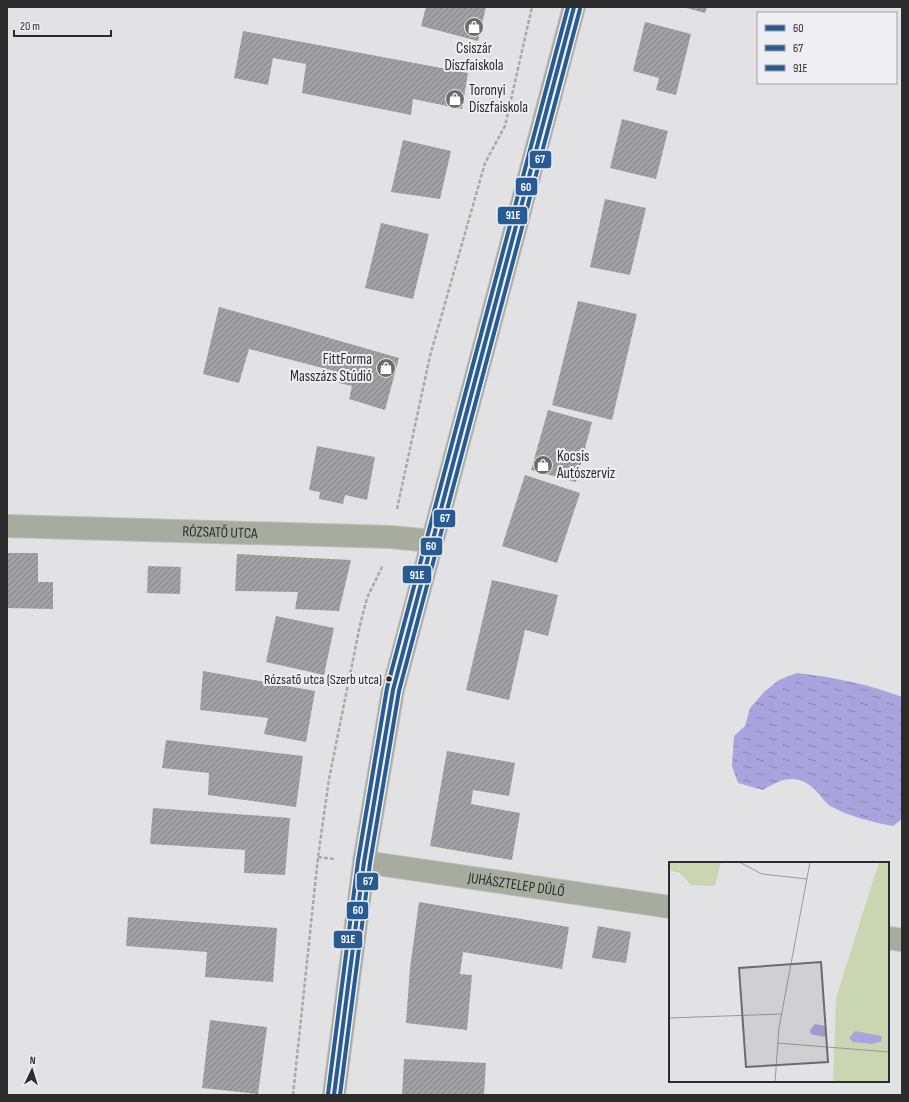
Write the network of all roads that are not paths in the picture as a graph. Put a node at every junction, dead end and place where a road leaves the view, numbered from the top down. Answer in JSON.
{"nodes":[{"id":1,"x":574,"y":7,"type":"edge"},
{"id":2,"x":7,"y":526,"type":"edge"},
{"id":3,"x":432,"y":541,"type":"junction"},
{"id":4,"x":364,"y":862,"type":"junction"},
{"id":5,"x":669,"y":907,"type":"edge"},
{"id":6,"x":889,"y":938,"type":"edge"},
{"id":7,"x":902,"y":940,"type":"edge"},
{"id":8,"x":334,"y":1095,"type":"edge"}],
"edges":[{"from":1,"to":3,"type":"main road"},
{"from":2,"to":3,"type":"street","name":"RÓZSATŐ UTCA"},
{"from":3,"to":4,"type":"main road"},
{"from":4,"to":5,"type":"street","name":"JUHÁSZTELEP DŰLŐ"},
{"from":4,"to":8,"type":"main road"},
{"from":6,"to":7,"type":"street"}]}
